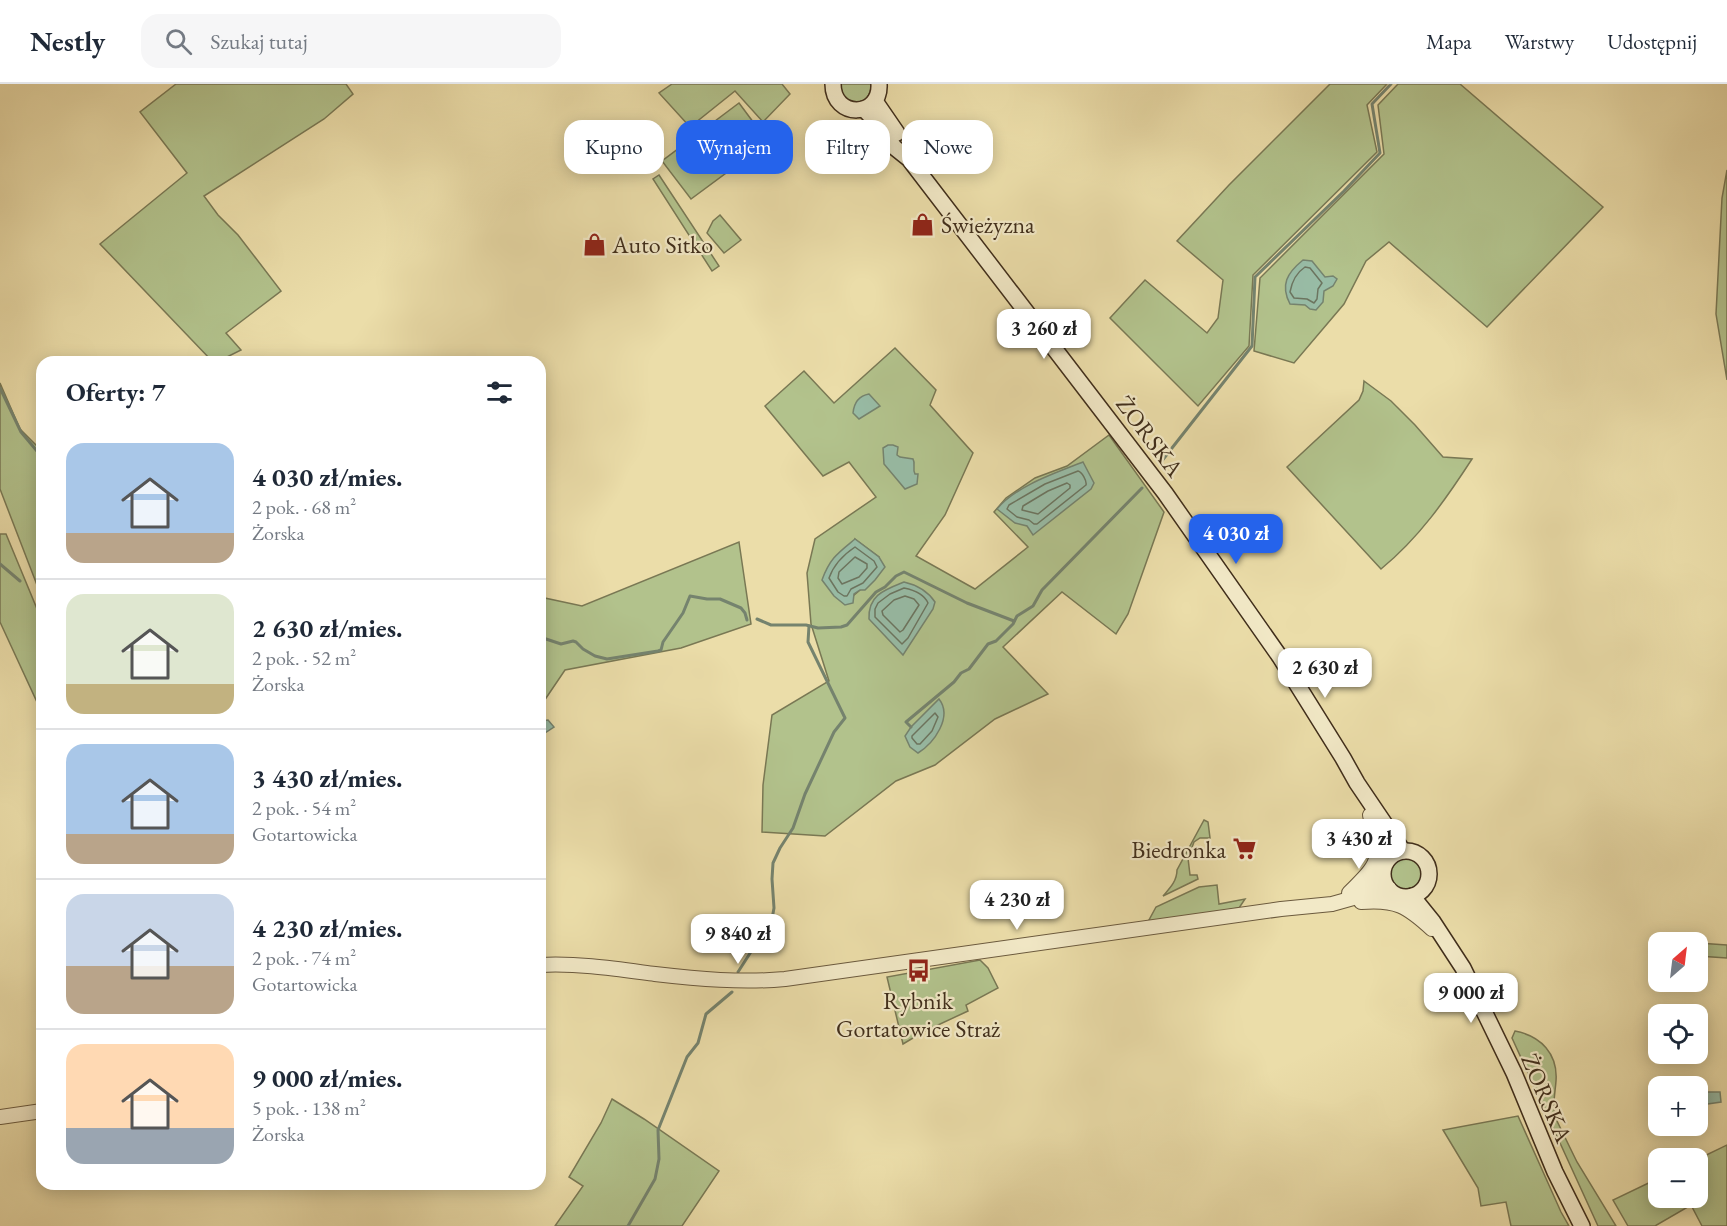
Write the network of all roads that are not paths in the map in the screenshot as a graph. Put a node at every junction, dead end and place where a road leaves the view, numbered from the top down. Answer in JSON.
{"nodes":[{"id":1,"x":833,"y":84,"type":"edge"},
{"id":2,"x":879,"y":84,"type":"edge"},
{"id":3,"x":869,"y":105,"type":"junction"},
{"id":4,"x":1357,"y":783,"type":"junction"},
{"id":5,"x":1370,"y":815,"type":"junction"},
{"id":6,"x":1396,"y":855,"type":"junction"},
{"id":7,"x":1386,"y":882,"type":"junction"},
{"id":8,"x":1418,"y":892,"type":"junction"},
{"id":9,"x":1346,"y":897,"type":"junction"},
{"id":10,"x":1447,"y":942,"type":"junction"},
{"id":11,"x":546,"y":965,"type":"edge"},
{"id":12,"x":1472,"y":987,"type":"junction"},
{"id":13,"x":36,"y":1112,"type":"edge"},
{"id":14,"x":0,"y":1116,"type":"edge"},
{"id":15,"x":1582,"y":1226,"type":"edge"}],
"edges":[{"from":1,"to":3,"type":"main road"},
{"from":2,"to":3,"type":"main road"},
{"from":3,"to":4,"type":"main road","name":"ŻORSKA"},
{"from":4,"to":5,"type":"main road","name":"ŻORSKA"},
{"from":4,"to":6,"type":"main road","name":"ŻORSKA"},
{"from":5,"to":6,"type":"main road","name":"ŻORSKA"},
{"from":5,"to":9,"type":"street"},
{"from":6,"to":7,"type":"main road"},
{"from":6,"to":8,"type":"main road"},
{"from":7,"to":8,"type":"main road"},
{"from":7,"to":9,"type":"street"},
{"from":8,"to":10,"type":"main road","name":"ŻORSKA"},
{"from":8,"to":12,"type":"main road","name":"ŻORSKA"},
{"from":9,"to":10,"type":"street"},
{"from":9,"to":11,"type":"street"},
{"from":10,"to":12,"type":"main road","name":"ŻORSKA"},
{"from":12,"to":15,"type":"main road","name":"ŻORSKA"},
{"from":13,"to":14,"type":"street"}]}
